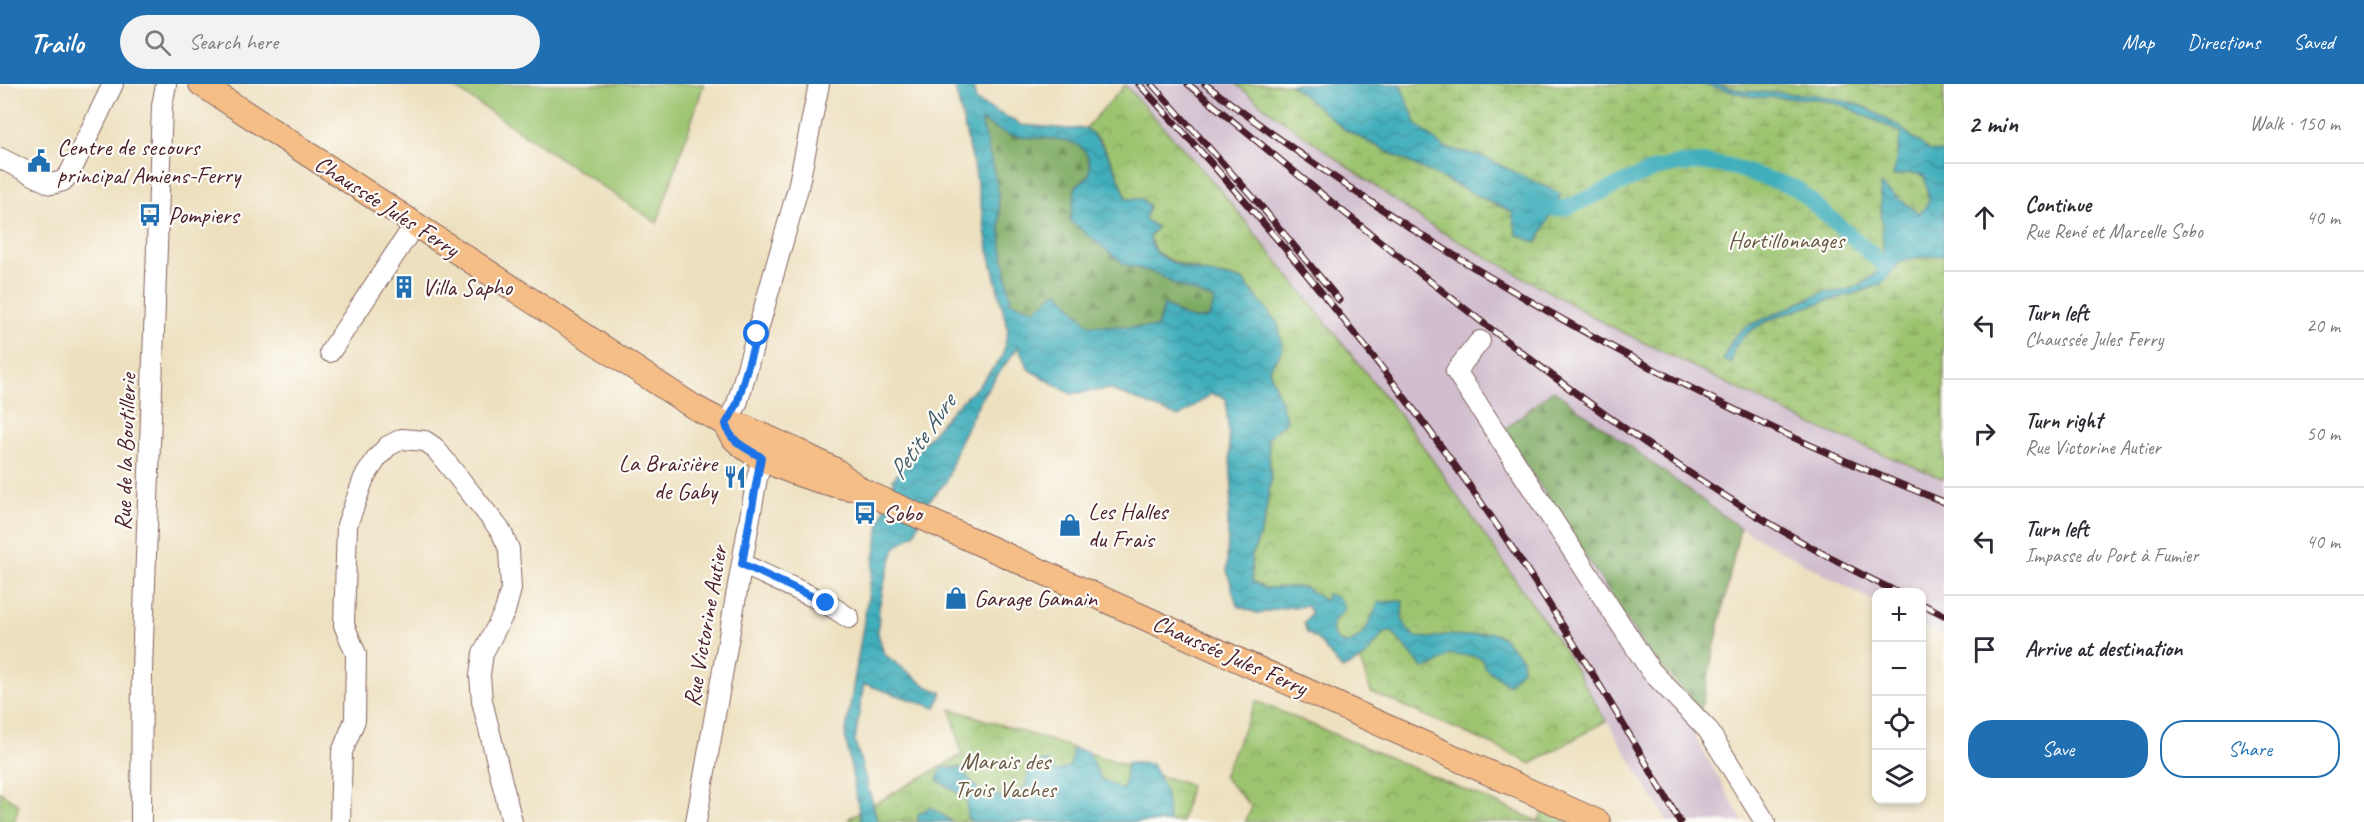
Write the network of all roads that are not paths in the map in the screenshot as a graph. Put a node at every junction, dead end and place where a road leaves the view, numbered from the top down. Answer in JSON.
{"nodes":[{"id":1,"x":113,"y":84,"type":"edge"},
{"id":2,"x":166,"y":84,"type":"edge"},
{"id":3,"x":201,"y":84,"type":"edge"},
{"id":4,"x":819,"y":84,"type":"edge"},
{"id":5,"x":0,"y":158,"type":"edge"},
{"id":6,"x":415,"y":224,"type":"junction"},
{"id":7,"x":1480,"y":341,"type":"dead end"},
{"id":8,"x":330,"y":352,"type":"dead end"},
{"id":9,"x":726,"y":424,"type":"junction"},
{"id":10,"x":765,"y":448,"type":"junction"},
{"id":11,"x":742,"y":564,"type":"junction"},
{"id":12,"x":849,"y":618,"type":"dead end"},
{"id":13,"x":141,"y":822,"type":"edge"},
{"id":14,"x":340,"y":822,"type":"edge"},
{"id":15,"x":512,"y":822,"type":"edge"},
{"id":16,"x":696,"y":822,"type":"edge"},
{"id":17,"x":1598,"y":822,"type":"edge"},
{"id":18,"x":1766,"y":822,"type":"edge"}],
"edges":[{"from":1,"to":5,"type":"street"},
{"from":2,"to":13,"type":"street","name":"Rue de la Boutillerie"},
{"from":3,"to":6,"type":"main road","name":"Chaussée Jules Ferry"},
{"from":4,"to":9,"type":"street"},
{"from":6,"to":8,"type":"street"},
{"from":6,"to":9,"type":"main road","name":"Chaussée Jules Ferry"},
{"from":7,"to":18,"type":"street"},
{"from":9,"to":10,"type":"main road","name":"Chaussée Jules Ferry"},
{"from":10,"to":11,"type":"street","name":"Rue Victorine Autier"},
{"from":10,"to":17,"type":"main road","name":"Chaussée Jules Ferry"},
{"from":11,"to":12,"type":"street"},
{"from":11,"to":16,"type":"street","name":"Rue Victorine Autier"},
{"from":14,"to":15,"type":"street"}]}
